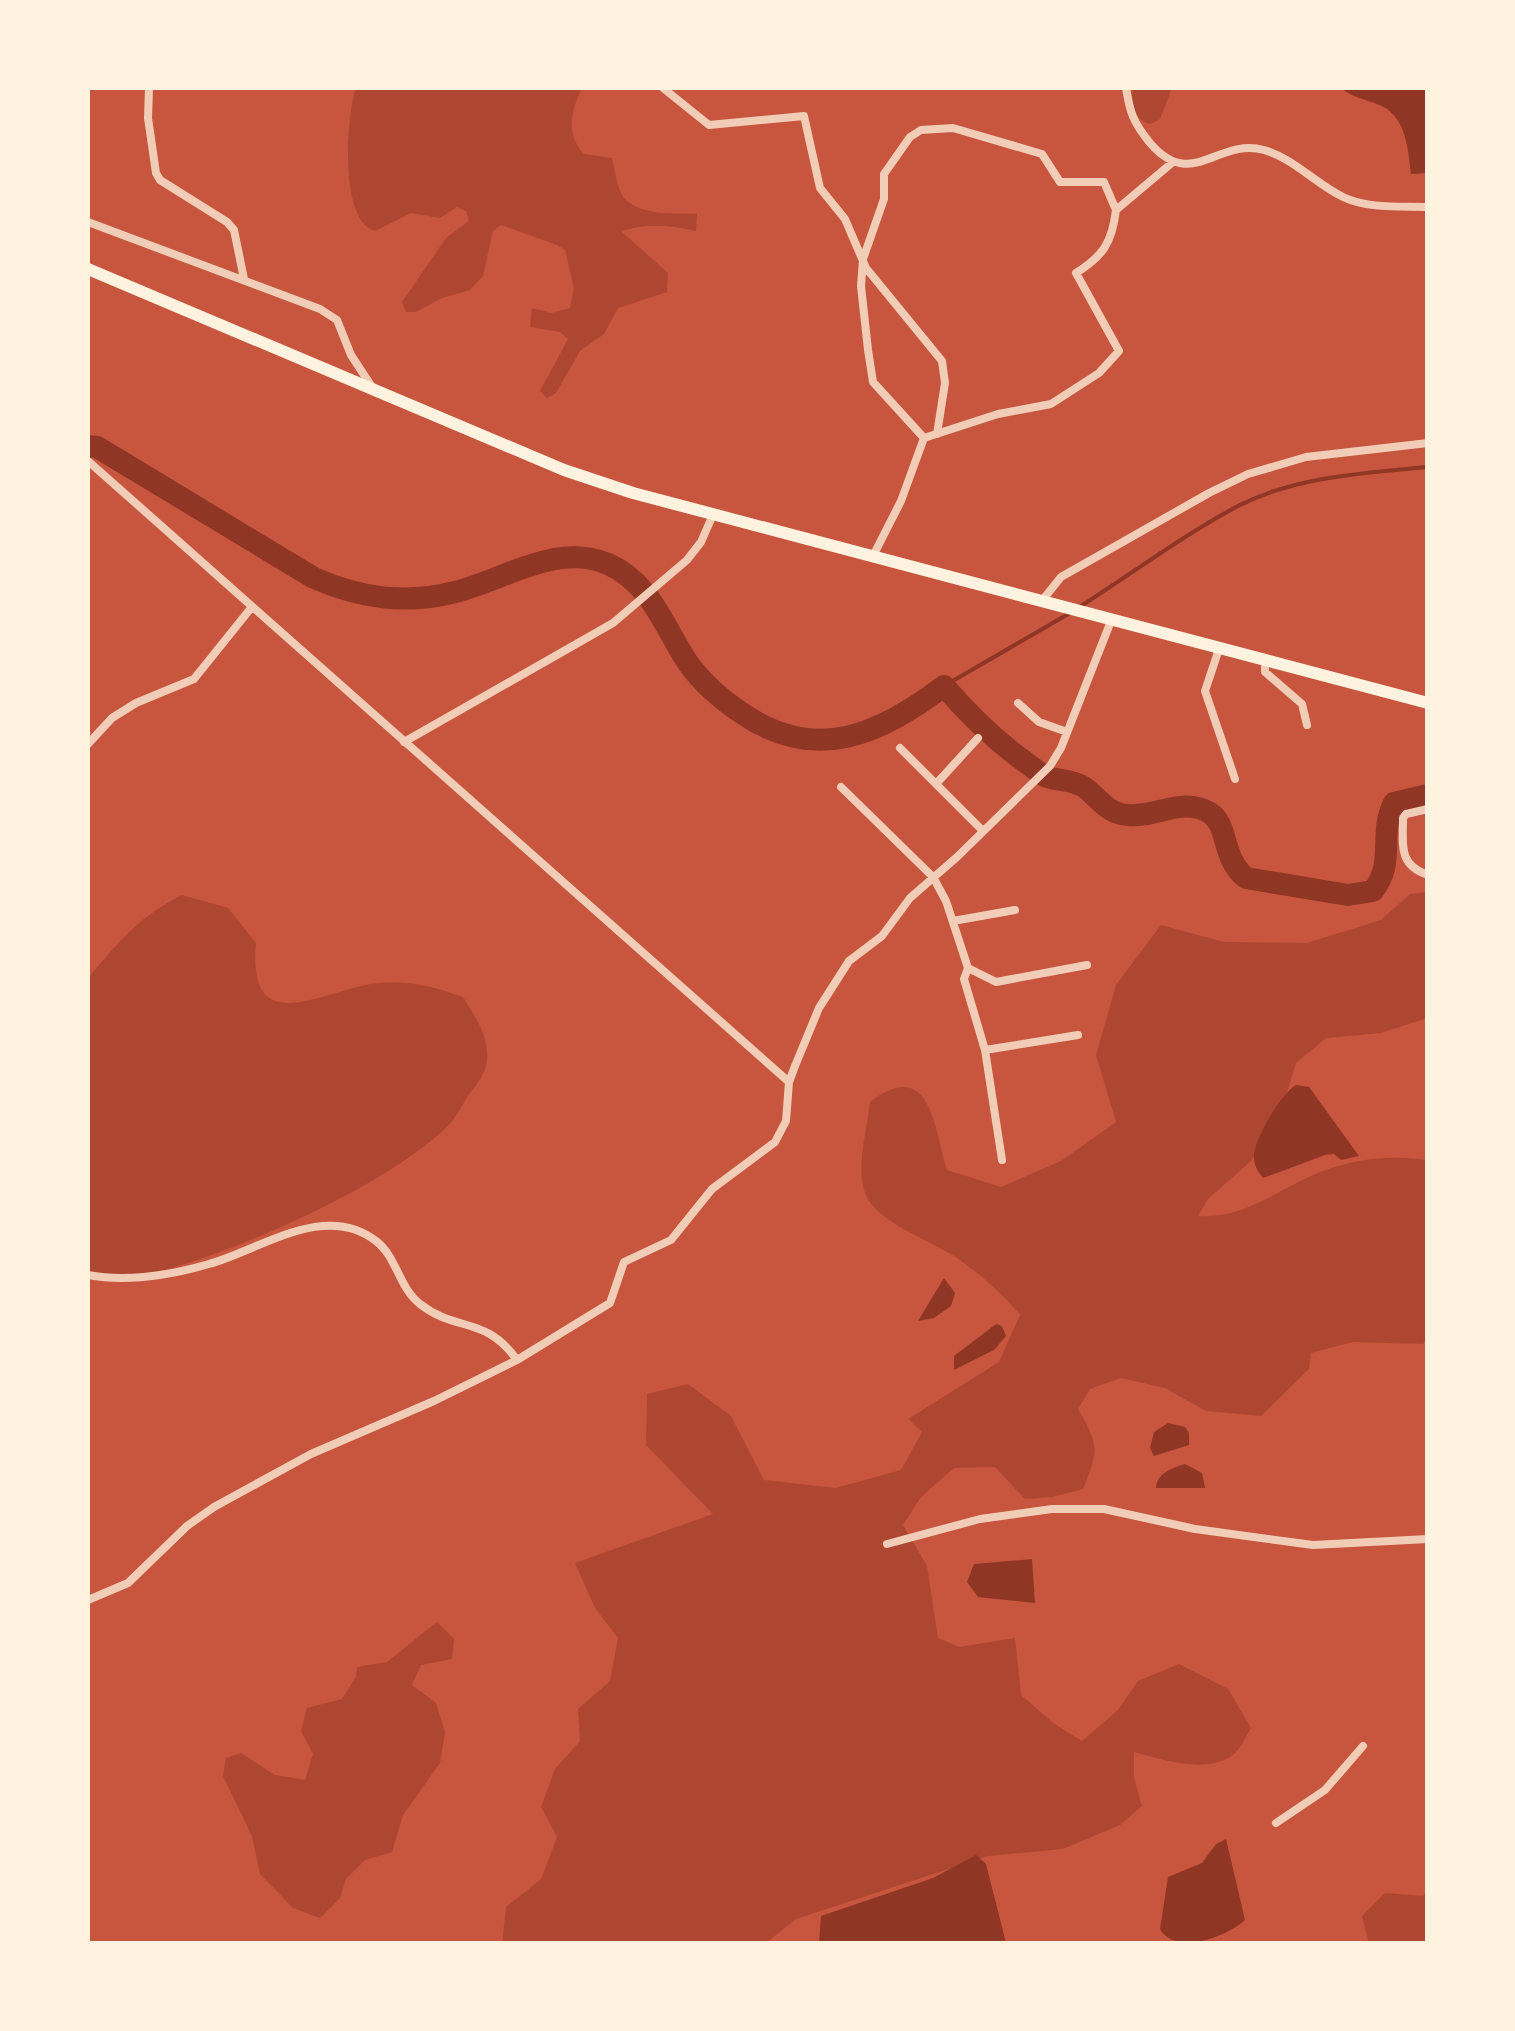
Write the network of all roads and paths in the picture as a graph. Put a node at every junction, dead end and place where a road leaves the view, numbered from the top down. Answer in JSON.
{"nodes":[{"id":1,"x":149,"y":88,"type":"edge"},
{"id":2,"x":664,"y":88,"type":"edge"},
{"id":3,"x":1126,"y":88,"type":"edge"},
{"id":4,"x":1173,"y":162,"type":"junction"},
{"id":5,"x":1428,"y":207,"type":"edge"},
{"id":6,"x":1116,"y":210,"type":"junction"},
{"id":7,"x":88,"y":222,"type":"edge"},
{"id":8,"x":863,"y":259,"type":"junction"},
{"id":9,"x":88,"y":269,"type":"edge"},
{"id":10,"x":244,"y":279,"type":"junction"},
{"id":11,"x":372,"y":388,"type":"junction"},
{"id":12,"x":937,"y":434,"type":"junction"},
{"id":13,"x":924,"y":438,"type":"junction"},
{"id":14,"x":1428,"y":443,"type":"edge"},
{"id":15,"x":88,"y":461,"type":"edge"},
{"id":16,"x":712,"y":517,"type":"junction"},
{"id":17,"x":872,"y":558,"type":"junction"},
{"id":18,"x":1041,"y":602,"type":"junction"},
{"id":19,"x":251,"y":608,"type":"junction"},
{"id":20,"x":1106,"y":620,"type":"junction"},
{"id":21,"x":1218,"y":649,"type":"junction"},
{"id":22,"x":1265,"y":661,"type":"junction"},
{"id":23,"x":1018,"y":703,"type":"dead end"},
{"id":24,"x":1428,"y":703,"type":"edge"},
{"id":25,"x":1307,"y":725,"type":"dead end"},
{"id":26,"x":1068,"y":732,"type":"junction"},
{"id":27,"x":978,"y":738,"type":"dead end"},
{"id":28,"x":404,"y":742,"type":"junction"},
{"id":29,"x":88,"y":744,"type":"edge"},
{"id":30,"x":900,"y":748,"type":"dead end"},
{"id":31,"x":1235,"y":779,"type":"dead end"},
{"id":32,"x":936,"y":784,"type":"junction"},
{"id":33,"x":841,"y":787,"type":"dead end"},
{"id":34,"x":1428,"y":808,"type":"edge"},
{"id":35,"x":982,"y":830,"type":"junction"},
{"id":36,"x":1428,"y":875,"type":"edge"},
{"id":37,"x":932,"y":877,"type":"junction"},
{"id":38,"x":1016,"y":910,"type":"dead end"},
{"id":39,"x":952,"y":921,"type":"junction"},
{"id":40,"x":1087,"y":965,"type":"dead end"},
{"id":41,"x":968,"y":968,"type":"junction"},
{"id":42,"x":1078,"y":1036,"type":"dead end"},
{"id":43,"x":985,"y":1050,"type":"junction"},
{"id":44,"x":789,"y":1082,"type":"junction"},
{"id":45,"x":1002,"y":1160,"type":"dead end"},
{"id":46,"x":88,"y":1275,"type":"edge"},
{"id":47,"x":518,"y":1360,"type":"junction"},
{"id":48,"x":1428,"y":1539,"type":"edge"},
{"id":49,"x":887,"y":1544,"type":"dead end"},
{"id":50,"x":88,"y":1600,"type":"edge"},
{"id":51,"x":1363,"y":1746,"type":"dead end"},
{"id":52,"x":1276,"y":1823,"type":"dead end"}],
"edges":[{"from":1,"to":10,"type":"street"},
{"from":2,"to":8,"type":"street"},
{"from":3,"to":4,"type":"street"},
{"from":4,"to":5,"type":"street"},
{"from":4,"to":6,"type":"street"},
{"from":6,"to":8,"type":"street"},
{"from":6,"to":12,"type":"street"},
{"from":7,"to":10,"type":"street"},
{"from":8,"to":12,"type":"street"},
{"from":8,"to":13,"type":"street"},
{"from":9,"to":11,"type":"main road"},
{"from":10,"to":11,"type":"street"},
{"from":11,"to":16,"type":"main road"},
{"from":12,"to":13,"type":"street"},
{"from":13,"to":17,"type":"street"},
{"from":14,"to":18,"type":"street"},
{"from":15,"to":19,"type":"street"},
{"from":16,"to":17,"type":"main road"},
{"from":16,"to":28,"type":"street"},
{"from":17,"to":18,"type":"main road"},
{"from":18,"to":20,"type":"main road"},
{"from":19,"to":28,"type":"street"},
{"from":19,"to":29,"type":"street"},
{"from":20,"to":21,"type":"main road"},
{"from":20,"to":26,"type":"street"},
{"from":21,"to":22,"type":"main road"},
{"from":21,"to":31,"type":"street"},
{"from":22,"to":24,"type":"main road"},
{"from":22,"to":25,"type":"street"},
{"from":23,"to":26,"type":"street"},
{"from":26,"to":35,"type":"street"},
{"from":27,"to":32,"type":"street"},
{"from":28,"to":44,"type":"street"},
{"from":30,"to":32,"type":"street"},
{"from":32,"to":35,"type":"street"},
{"from":33,"to":37,"type":"street"},
{"from":34,"to":36,"type":"street"},
{"from":35,"to":37,"type":"street"},
{"from":37,"to":39,"type":"street"},
{"from":37,"to":44,"type":"street"},
{"from":38,"to":39,"type":"street"},
{"from":39,"to":41,"type":"street"},
{"from":40,"to":41,"type":"street"},
{"from":41,"to":43,"type":"street"},
{"from":42,"to":43,"type":"street"},
{"from":43,"to":45,"type":"street"},
{"from":44,"to":47,"type":"street"},
{"from":46,"to":47,"type":"street"},
{"from":47,"to":50,"type":"street"},
{"from":48,"to":49,"type":"street"},
{"from":51,"to":52,"type":"street"}]}
